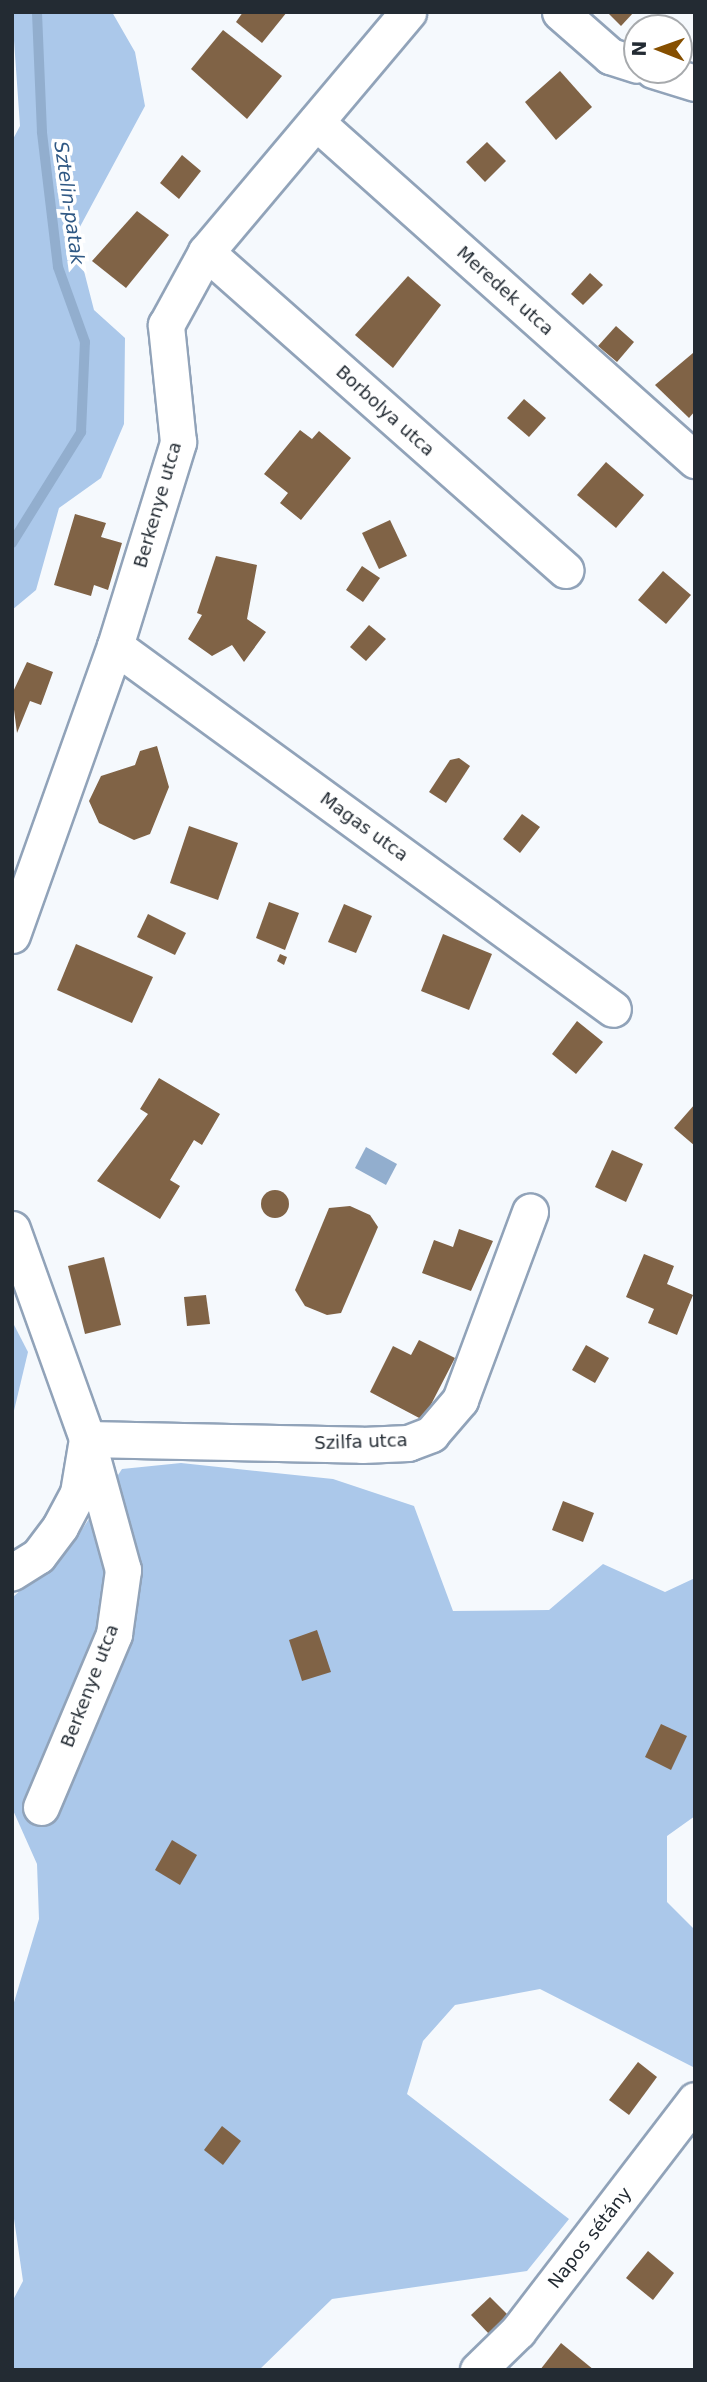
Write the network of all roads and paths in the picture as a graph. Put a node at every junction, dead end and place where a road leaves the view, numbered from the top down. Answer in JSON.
{"nodes":[{"id":1,"x":408,"y":12,"type":"edge"},
{"id":2,"x":560,"y":12,"type":"edge"},
{"id":3,"x":623,"y":60,"type":"edge"},
{"id":4,"x":316,"y":121,"type":"junction"},
{"id":5,"x":206,"y":253,"type":"junction"},
{"id":6,"x":695,"y":460,"type":"edge"},
{"id":7,"x":565,"y":570,"type":"dead end"},
{"id":8,"x":115,"y":646,"type":"junction"},
{"id":9,"x":12,"y":935,"type":"edge"},
{"id":10,"x":613,"y":1009,"type":"dead end"},
{"id":11,"x":530,"y":1212,"type":"dead end"},
{"id":12,"x":12,"y":1228,"type":"edge"},
{"id":13,"x":87,"y":1439,"type":"junction"},
{"id":14,"x":12,"y":1572,"type":"edge"},
{"id":15,"x":41,"y":1807,"type":"dead end"},
{"id":16,"x":695,"y":2100,"type":"edge"},
{"id":17,"x":478,"y":2370,"type":"edge"}],
"edges":[{"from":1,"to":4,"type":"street","name":"Berkenye utca"},
{"from":2,"to":3,"type":"street"},
{"from":4,"to":5,"type":"street","name":"Berkenye utca"},
{"from":4,"to":6,"type":"street","name":"Meredek utca"},
{"from":5,"to":7,"type":"street","name":"Borbolya utca"},
{"from":5,"to":8,"type":"street","name":"Berkenye utca"},
{"from":8,"to":9,"type":"street","name":"Berkenye utca"},
{"from":8,"to":10,"type":"street","name":"Magas utca"},
{"from":11,"to":13,"type":"street","name":"Szilfa utca"},
{"from":12,"to":13,"type":"street","name":"Berkenye utca"},
{"from":13,"to":14,"type":"street","name":"Berkenye utca"},
{"from":13,"to":15,"type":"street","name":"Berkenye utca"},
{"from":16,"to":17,"type":"street","name":"Napos sétány"}]}
